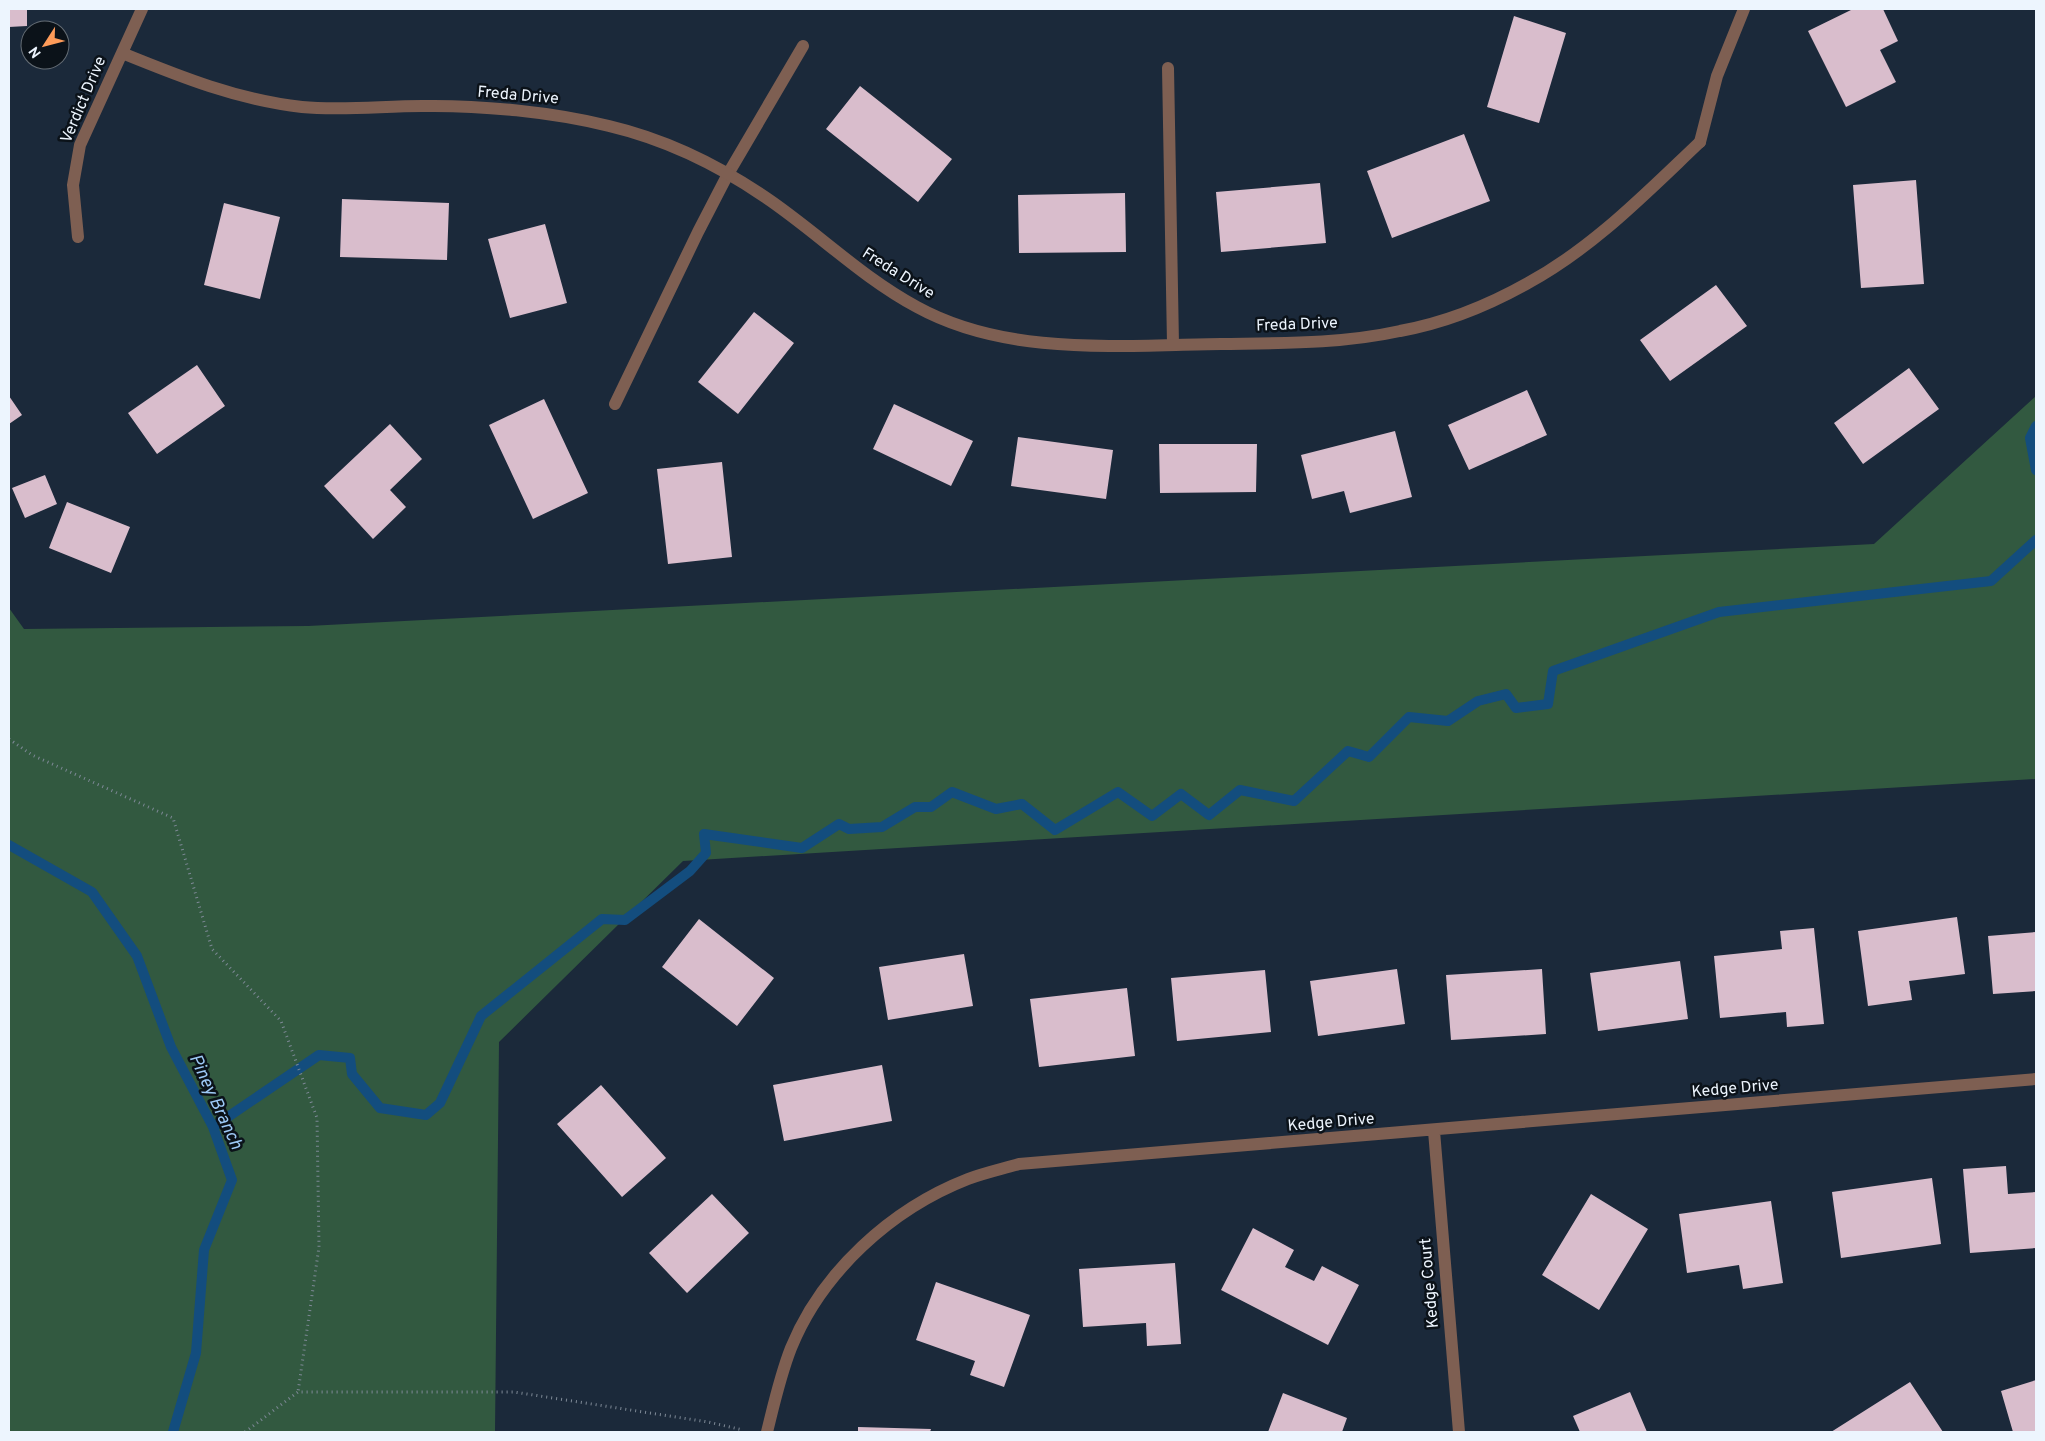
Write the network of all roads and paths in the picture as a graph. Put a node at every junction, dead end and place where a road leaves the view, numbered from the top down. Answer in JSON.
{"nodes":[{"id":1,"x":142,"y":9,"type":"edge"},
{"id":2,"x":1744,"y":9,"type":"edge"},
{"id":3,"x":803,"y":46,"type":"dead end"},
{"id":4,"x":122,"y":53,"type":"junction"},
{"id":5,"x":1168,"y":68,"type":"dead end"},
{"id":6,"x":728,"y":174,"type":"junction"},
{"id":7,"x":78,"y":237,"type":"dead end"},
{"id":8,"x":1173,"y":344,"type":"junction"},
{"id":9,"x":615,"y":404,"type":"dead end"},
{"id":10,"x":9,"y":739,"type":"edge"},
{"id":11,"x":2036,"y":1079,"type":"edge"},
{"id":12,"x":1434,"y":1131,"type":"junction"},
{"id":13,"x":298,"y":1392,"type":"junction"},
{"id":14,"x":245,"y":1432,"type":"edge"},
{"id":15,"x":751,"y":1432,"type":"edge"},
{"id":16,"x":767,"y":1432,"type":"edge"},
{"id":17,"x":1458,"y":1432,"type":"edge"}],
"edges":[{"from":1,"to":4,"type":"street","name":"Verdict Drive"},
{"from":2,"to":8,"type":"street","name":"Freda Drive"},
{"from":3,"to":6,"type":"street"},
{"from":4,"to":6,"type":"street","name":"Freda Drive"},
{"from":4,"to":7,"type":"street","name":"Verdict Drive"},
{"from":5,"to":8,"type":"street"},
{"from":6,"to":8,"type":"street","name":"Freda Drive"},
{"from":6,"to":9,"type":"street"},
{"from":10,"to":13,"type":"path"},
{"from":11,"to":12,"type":"street","name":"Kedge Drive"},
{"from":12,"to":16,"type":"street","name":"Kedge Drive"},
{"from":12,"to":17,"type":"street","name":"Kedge Court"},
{"from":13,"to":14,"type":"path"},
{"from":13,"to":15,"type":"path"}]}
